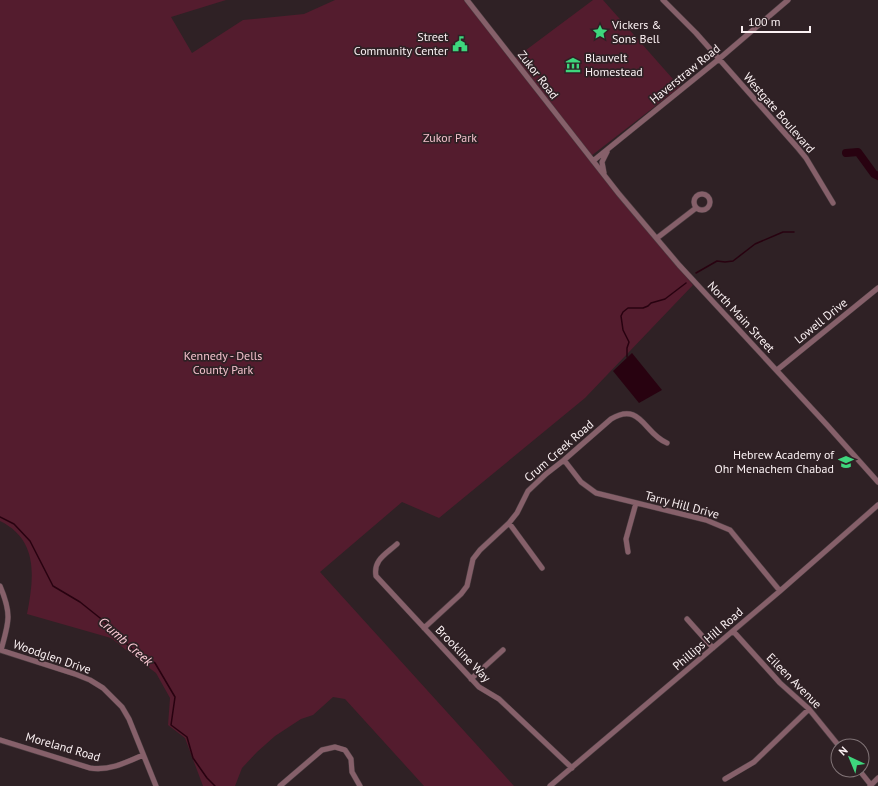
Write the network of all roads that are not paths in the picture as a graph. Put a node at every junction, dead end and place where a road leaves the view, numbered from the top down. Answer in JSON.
{"nodes":[{"id":1,"x":467,"y":0,"type":"edge"},
{"id":2,"x":663,"y":0,"type":"edge"},
{"id":3,"x":788,"y":0,"type":"edge"},
{"id":4,"x":719,"y":59,"type":"junction"},
{"id":5,"x":611,"y":147,"type":"junction"},
{"id":6,"x":593,"y":161,"type":"junction"},
{"id":7,"x":607,"y":179,"type":"junction"},
{"id":8,"x":833,"y":203,"type":"dead end"},
{"id":9,"x":696,"y":208,"type":"dead end"},
{"id":10,"x":657,"y":238,"type":"junction"},
{"id":11,"x":878,"y":288,"type":"edge"},
{"id":12,"x":777,"y":370,"type":"junction"},
{"id":13,"x":667,"y":443,"type":"dead end"},
{"id":14,"x":564,"y":460,"type":"junction"},
{"id":15,"x":878,"y":482,"type":"edge"},
{"id":16,"x":636,"y":503,"type":"junction"},
{"id":17,"x":878,"y":505,"type":"edge"},
{"id":18,"x":509,"y":523,"type":"junction"},
{"id":19,"x":397,"y":544,"type":"dead end"},
{"id":20,"x":628,"y":552,"type":"dead end"},
{"id":21,"x":542,"y":568,"type":"dead end"},
{"id":22,"x":0,"y":586,"type":"edge"},
{"id":23,"x":780,"y":591,"type":"junction"},
{"id":24,"x":687,"y":619,"type":"dead end"},
{"id":25,"x":424,"y":628,"type":"junction"},
{"id":26,"x":733,"y":631,"type":"junction"},
{"id":27,"x":713,"y":648,"type":"junction"},
{"id":28,"x":1,"y":650,"type":"edge"},
{"id":29,"x":503,"y":650,"type":"dead end"},
{"id":30,"x":471,"y":679,"type":"junction"},
{"id":31,"x":809,"y":709,"type":"junction"},
{"id":32,"x":833,"y":738,"type":"edge"},
{"id":33,"x":0,"y":740,"type":"edge"},
{"id":34,"x":143,"y":755,"type":"junction"},
{"id":35,"x":572,"y":768,"type":"junction"},
{"id":36,"x":878,"y":778,"type":"edge"},
{"id":37,"x":725,"y":779,"type":"dead end"},
{"id":38,"x":870,"y":785,"type":"edge"},
{"id":39,"x":156,"y":786,"type":"edge"},
{"id":40,"x":280,"y":786,"type":"edge"},
{"id":41,"x":360,"y":786,"type":"edge"},
{"id":42,"x":550,"y":786,"type":"edge"}],
"edges":[{"from":1,"to":6,"type":"street","name":"Zukor Road"},
{"from":2,"to":4,"type":"street","name":"Westgate Boulevard"},
{"from":3,"to":4,"type":"street","name":"Haverstraw Road"},
{"from":4,"to":5,"type":"street","name":"Haverstraw Road"},
{"from":4,"to":8,"type":"street","name":"Westgate Boulevard"},
{"from":5,"to":6,"type":"street","name":"Haverstraw Road"},
{"from":5,"to":7,"type":"street"},
{"from":6,"to":7,"type":"street","name":"North Main Street"},
{"from":7,"to":10,"type":"street","name":"North Main Street"},
{"from":9,"to":10,"type":"street"},
{"from":10,"to":12,"type":"street","name":"North Main Street"},
{"from":11,"to":12,"type":"street","name":"Lowell Drive"},
{"from":12,"to":15,"type":"street","name":"North Main Street"},
{"from":13,"to":14,"type":"street","name":"Crum Creek Road"},
{"from":14,"to":16,"type":"street","name":"Tarry Hill Drive"},
{"from":14,"to":18,"type":"street","name":"Crum Creek Road"},
{"from":16,"to":20,"type":"street"},
{"from":16,"to":23,"type":"street","name":"Tarry Hill Drive"},
{"from":17,"to":23,"type":"street","name":"Phillips Hill Road"},
{"from":18,"to":21,"type":"street"},
{"from":18,"to":25,"type":"street","name":"Crum Creek Road"},
{"from":19,"to":25,"type":"street","name":"Brookline Way"},
{"from":22,"to":28,"type":"street"},
{"from":23,"to":26,"type":"street","name":"Phillips Hill Road"},
{"from":24,"to":27,"type":"street"},
{"from":25,"to":30,"type":"street","name":"Brookline Way"},
{"from":26,"to":27,"type":"street","name":"Phillips Hill Road"},
{"from":26,"to":31,"type":"street","name":"Eileen Avenue"},
{"from":27,"to":35,"type":"street","name":"Phillips Hill Road"},
{"from":28,"to":34,"type":"street","name":"Woodglen Drive"},
{"from":29,"to":30,"type":"street"},
{"from":30,"to":35,"type":"street","name":"Brookline Way"},
{"from":31,"to":32,"type":"street","name":"Eileen Avenue"},
{"from":31,"to":37,"type":"street"},
{"from":33,"to":34,"type":"street","name":"Moreland Road"},
{"from":34,"to":39,"type":"street","name":"Woodglen Drive"},
{"from":35,"to":42,"type":"street","name":"Phillips Hill Road"},
{"from":36,"to":38,"type":"street"},
{"from":40,"to":41,"type":"street"}]}
